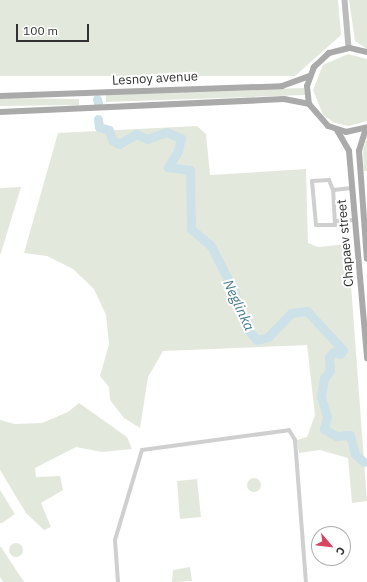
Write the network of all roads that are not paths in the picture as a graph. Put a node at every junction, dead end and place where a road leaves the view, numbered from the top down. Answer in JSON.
{"nodes":[{"id":1,"x":345,"y":0,"type":"edge"},
{"id":2,"x":349,"y":48,"type":"junction"},
{"id":3,"x":367,"y":52,"type":"edge"},
{"id":4,"x":309,"y":76,"type":"junction"},
{"id":5,"x":0,"y":96,"type":"edge"},
{"id":6,"x":309,"y":104,"type":"junction"},
{"id":7,"x":0,"y":112,"type":"edge"},
{"id":8,"x":366,"y":128,"type":"edge"},
{"id":9,"x":336,"y":130,"type":"junction"},
{"id":10,"x":352,"y":188,"type":"junction"},
{"id":11,"x":333,"y":190,"type":"junction"},
{"id":12,"x":354,"y":220,"type":"junction"},
{"id":13,"x":335,"y":221,"type":"junction"},
{"id":14,"x":367,"y":259,"type":"edge"},
{"id":15,"x":367,"y":358,"type":"edge"},
{"id":16,"x":118,"y":582,"type":"edge"},
{"id":17,"x":306,"y":582,"type":"edge"}],
"edges":[{"from":1,"to":2,"type":"street"},
{"from":2,"to":3,"type":"main road"},
{"from":2,"to":4,"type":"main road"},
{"from":4,"to":5,"type":"main road","name":"Lesnoy avenue"},
{"from":4,"to":6,"type":"main road"},
{"from":6,"to":7,"type":"main road","name":"Lesnoy avenue"},
{"from":6,"to":9,"type":"main road"},
{"from":8,"to":9,"type":"main road"},
{"from":8,"to":14,"type":"main road","name":"Chapaev street"},
{"from":9,"to":10,"type":"main road","name":"Chapaev street"},
{"from":10,"to":11,"type":"street"},
{"from":10,"to":12,"type":"main road","name":"Chapaev street"},
{"from":11,"to":13,"type":"street"},
{"from":11,"to":13,"type":"street"},
{"from":12,"to":13,"type":"street"},
{"from":12,"to":15,"type":"main road","name":"Chapaev street"},
{"from":16,"to":17,"type":"street"}]}
